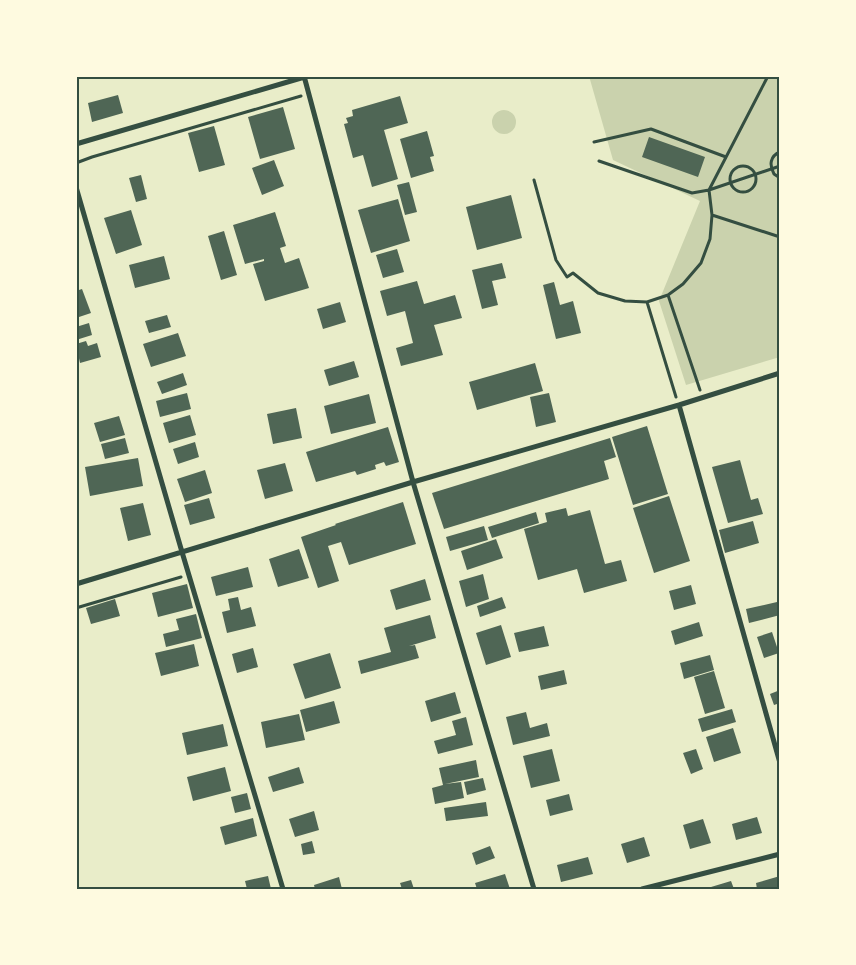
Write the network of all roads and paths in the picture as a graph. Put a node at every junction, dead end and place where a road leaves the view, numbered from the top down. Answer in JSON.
{"nodes":[{"id":1,"x":768,"y":76,"type":"edge"},
{"id":2,"x":306,"y":77,"type":"edge"},
{"id":3,"x":309,"y":94,"type":"junction"},
{"id":4,"x":594,"y":142,"type":"dead end"},
{"id":5,"x":76,"y":144,"type":"edge"},
{"id":6,"x":780,"y":152,"type":"edge"},
{"id":7,"x":726,"y":157,"type":"junction"},
{"id":8,"x":599,"y":161,"type":"dead end"},
{"id":9,"x":76,"y":163,"type":"edge"},
{"id":10,"x":780,"y":166,"type":"edge"},
{"id":11,"x":771,"y":169,"type":"junction"},
{"id":12,"x":755,"y":174,"type":"junction"},
{"id":13,"x":780,"y":178,"type":"edge"},
{"id":14,"x":534,"y":180,"type":"dead end"},
{"id":15,"x":731,"y":183,"type":"junction"},
{"id":16,"x":76,"y":187,"type":"edge"},
{"id":17,"x":709,"y":190,"type":"junction"},
{"id":18,"x":712,"y":215,"type":"junction"},
{"id":19,"x":780,"y":237,"type":"edge"},
{"id":20,"x":668,"y":295,"type":"junction"},
{"id":21,"x":647,"y":302,"type":"junction"},
{"id":22,"x":780,"y":373,"type":"edge"},
{"id":23,"x":702,"y":398,"type":"junction"},
{"id":24,"x":679,"y":405,"type":"junction"},
{"id":25,"x":413,"y":482,"type":"junction"},
{"id":26,"x":182,"y":552,"type":"junction"},
{"id":27,"x":188,"y":575,"type":"junction"},
{"id":28,"x":76,"y":584,"type":"edge"},
{"id":29,"x":76,"y":608,"type":"edge"},
{"id":30,"x":780,"y":763,"type":"edge"},
{"id":31,"x":780,"y":854,"type":"edge"},
{"id":32,"x":283,"y":889,"type":"edge"},
{"id":33,"x":534,"y":889,"type":"edge"},
{"id":34,"x":642,"y":889,"type":"edge"}],
"edges":[{"from":1,"to":7,"type":"path"},
{"from":2,"to":3,"type":"street"},
{"from":2,"to":5,"type":"street"},
{"from":3,"to":9,"type":"path"},
{"from":3,"to":25,"type":"street"},
{"from":4,"to":7,"type":"path"},
{"from":6,"to":11,"type":"path"},
{"from":7,"to":17,"type":"path"},
{"from":8,"to":17,"type":"path"},
{"from":10,"to":11,"type":"path"},
{"from":11,"to":12,"type":"path"},
{"from":11,"to":13,"type":"path"},
{"from":12,"to":15,"type":"path"},
{"from":12,"to":15,"type":"path"},
{"from":12,"to":15,"type":"path"},
{"from":14,"to":21,"type":"path"},
{"from":15,"to":17,"type":"path"},
{"from":16,"to":26,"type":"street"},
{"from":17,"to":18,"type":"path"},
{"from":18,"to":19,"type":"path"},
{"from":18,"to":20,"type":"path"},
{"from":20,"to":21,"type":"path"},
{"from":20,"to":23,"type":"path"},
{"from":21,"to":24,"type":"path"},
{"from":22,"to":23,"type":"street"},
{"from":23,"to":24,"type":"street"},
{"from":24,"to":25,"type":"street"},
{"from":24,"to":30,"type":"street"},
{"from":25,"to":26,"type":"street"},
{"from":25,"to":33,"type":"street"},
{"from":26,"to":27,"type":"street"},
{"from":26,"to":28,"type":"street"},
{"from":27,"to":29,"type":"path"},
{"from":27,"to":32,"type":"street"},
{"from":31,"to":34,"type":"street"}]}
